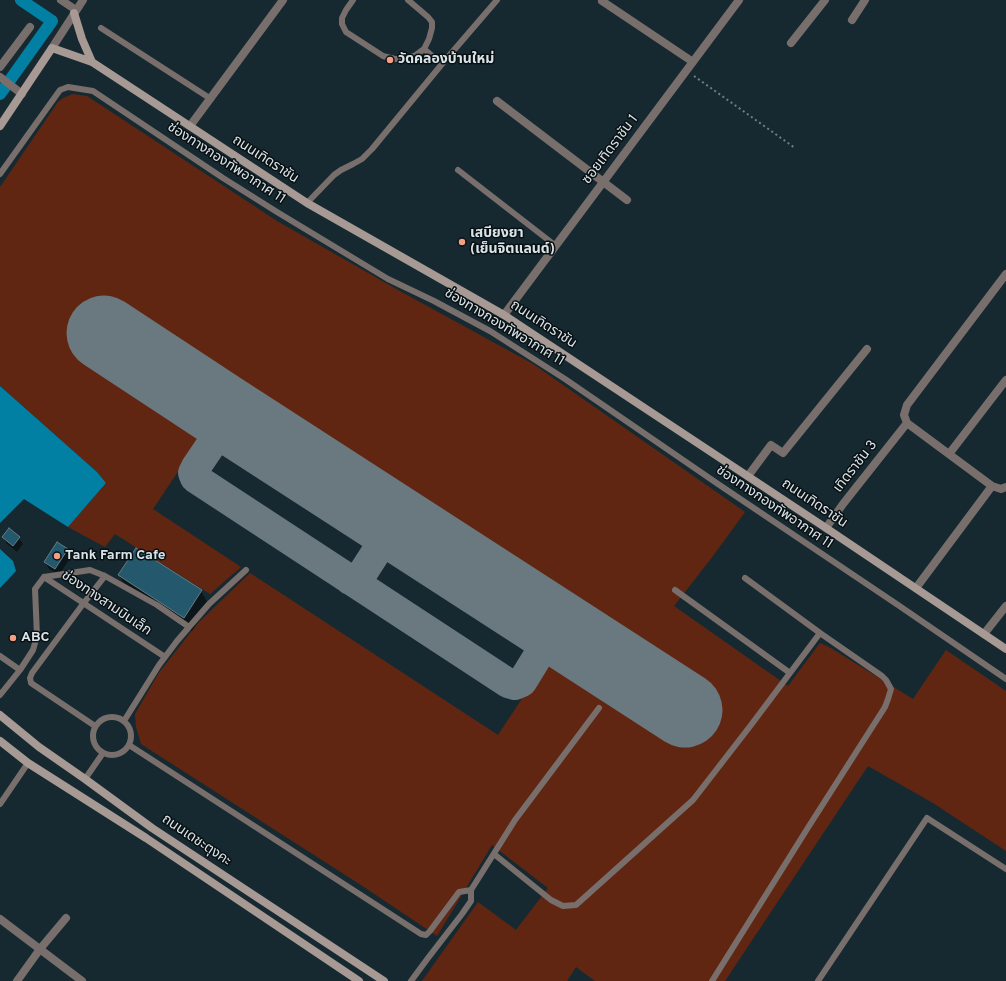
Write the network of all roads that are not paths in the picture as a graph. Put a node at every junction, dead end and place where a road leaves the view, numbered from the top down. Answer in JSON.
{"nodes":[{"id":1,"x":61,"y":0,"type":"edge"},
{"id":2,"x":83,"y":0,"type":"edge"},
{"id":3,"x":283,"y":0,"type":"edge"},
{"id":4,"x":353,"y":0,"type":"edge"},
{"id":5,"x":408,"y":0,"type":"edge"},
{"id":6,"x":497,"y":0,"type":"edge"},
{"id":7,"x":738,"y":0,"type":"edge"},
{"id":8,"x":825,"y":0,"type":"edge"},
{"id":9,"x":865,"y":0,"type":"edge"},
{"id":10,"x":602,"y":2,"type":"dead end"},
{"id":11,"x":75,"y":12,"type":"junction"},
{"id":12,"x":852,"y":20,"type":"dead end"},
{"id":13,"x":30,"y":26,"type":"dead end"},
{"id":14,"x":101,"y":28,"type":"dead end"},
{"id":15,"x":791,"y":43,"type":"dead end"},
{"id":16,"x":52,"y":48,"type":"junction"},
{"id":17,"x":424,"y":49,"type":"junction"},
{"id":18,"x":92,"y":62,"type":"junction"},
{"id":19,"x":693,"y":62,"type":"junction"},
{"id":20,"x":442,"y":64,"type":"junction"},
{"id":21,"x":0,"y":67,"type":"edge"},
{"id":22,"x":1,"y":78,"type":"edge"},
{"id":23,"x":22,"y":94,"type":"junction"},
{"id":24,"x":211,"y":99,"type":"junction"},
{"id":25,"x":497,"y":101,"type":"dead end"},
{"id":26,"x":0,"y":126,"type":"edge"},
{"id":27,"x":190,"y":126,"type":"junction"},
{"id":28,"x":458,"y":170,"type":"dead end"},
{"id":29,"x":0,"y":174,"type":"edge"},
{"id":30,"x":604,"y":182,"type":"junction"},
{"id":31,"x":627,"y":200,"type":"dead end"},
{"id":32,"x":307,"y":203,"type":"junction"},
{"id":33,"x":556,"y":246,"type":"junction"},
{"id":34,"x":1006,"y":274,"type":"edge"},
{"id":35,"x":504,"y":315,"type":"junction"},
{"id":36,"x":868,"y":350,"type":"dead end"},
{"id":37,"x":1006,"y":380,"type":"edge"},
{"id":38,"x":907,"y":423,"type":"junction"},
{"id":39,"x":949,"y":454,"type":"junction"},
{"id":40,"x":748,"y":476,"type":"junction"},
{"id":41,"x":992,"y":486,"type":"junction"},
{"id":42,"x":1006,"y":488,"type":"edge"},
{"id":43,"x":826,"y":528,"type":"junction"},
{"id":44,"x":246,"y":570,"type":"dead end"},
{"id":45,"x":106,"y":576,"type":"junction"},
{"id":46,"x":44,"y":577,"type":"junction"},
{"id":47,"x":746,"y":578,"type":"dead end"},
{"id":48,"x":916,"y":588,"type":"junction"},
{"id":49,"x":675,"y":590,"type":"dead end"},
{"id":50,"x":83,"y":604,"type":"junction"},
{"id":51,"x":1006,"y":606,"type":"edge"},
{"id":52,"x":190,"y":627,"type":"junction"},
{"id":53,"x":820,"y":633,"type":"junction"},
{"id":54,"x":984,"y":634,"type":"junction"},
{"id":55,"x":1006,"y":649,"type":"edge"},
{"id":56,"x":0,"y":656,"type":"edge"},
{"id":57,"x":165,"y":657,"type":"junction"},
{"id":58,"x":20,"y":670,"type":"junction"},
{"id":59,"x":790,"y":673,"type":"junction"},
{"id":60,"x":1006,"y":679,"type":"edge"},
{"id":61,"x":0,"y":695,"type":"edge"},
{"id":62,"x":599,"y":708,"type":"dead end"},
{"id":63,"x":0,"y":715,"type":"edge"},
{"id":64,"x":124,"y":721,"type":"junction"},
{"id":65,"x":95,"y":726,"type":"junction"},
{"id":66,"x":0,"y":741,"type":"edge"},
{"id":67,"x":129,"y":745,"type":"junction"},
{"id":68,"x":103,"y":753,"type":"junction"},
{"id":69,"x":28,"y":763,"type":"junction"},
{"id":70,"x":85,"y":779,"type":"junction"},
{"id":71,"x":0,"y":804,"type":"edge"},
{"id":72,"x":494,"y":854,"type":"junction"},
{"id":73,"x":1006,"y":869,"type":"edge"},
{"id":74,"x":471,"y":890,"type":"junction"},
{"id":75,"x":66,"y":918,"type":"dead end"},
{"id":76,"x":0,"y":919,"type":"edge"},
{"id":77,"x":40,"y":949,"type":"junction"},
{"id":78,"x":17,"y":981,"type":"edge"},
{"id":79,"x":82,"y":981,"type":"edge"},
{"id":80,"x":359,"y":981,"type":"edge"},
{"id":81,"x":384,"y":981,"type":"edge"},
{"id":82,"x":411,"y":981,"type":"edge"},
{"id":83,"x":712,"y":981,"type":"edge"},
{"id":84,"x":818,"y":981,"type":"edge"}],
"edges":[{"from":1,"to":11,"type":"street"},
{"from":2,"to":11,"type":"street"},
{"from":3,"to":24,"type":"street"},
{"from":4,"to":17,"type":"lane"},
{"from":5,"to":17,"type":"lane"},
{"from":6,"to":20,"type":"lane"},
{"from":7,"to":19,"type":"street","name":"ซอยเทิดราชัน 1"},
{"from":8,"to":15,"type":"street"},
{"from":9,"to":12,"type":"street"},
{"from":10,"to":19,"type":"street"},
{"from":11,"to":16,"type":"street"},
{"from":11,"to":18,"type":"street"},
{"from":13,"to":21,"type":"street"},
{"from":14,"to":24,"type":"lane"},
{"from":16,"to":18,"type":"street","name":"ถนนเทิดราชัน"},
{"from":16,"to":23,"type":"street"},
{"from":17,"to":20,"type":"lane"},
{"from":18,"to":27,"type":"street","name":"ถนนเทิดราชัน"},
{"from":19,"to":30,"type":"street","name":"ซอยเทิดราชัน 1"},
{"from":20,"to":32,"type":"lane"},
{"from":22,"to":23,"type":"street"},
{"from":23,"to":26,"type":"street"},
{"from":24,"to":27,"type":"street"},
{"from":25,"to":30,"type":"street"},
{"from":27,"to":32,"type":"street","name":"ถนนเทิดราชัน"},
{"from":28,"to":33,"type":"lane"},
{"from":29,"to":60,"type":"lane","name":"ช่องทางกองทัพอากาศ 11"},
{"from":30,"to":31,"type":"street"},
{"from":30,"to":33,"type":"street","name":"ซอยเทิดราชัน 1"},
{"from":32,"to":35,"type":"street","name":"ถนนเทิดราชัน"},
{"from":33,"to":35,"type":"street","name":"ซอยเทิดราชัน 1"},
{"from":34,"to":38,"type":"street"},
{"from":35,"to":40,"type":"street","name":"ถนนเทิดราชัน"},
{"from":36,"to":40,"type":"street"},
{"from":37,"to":39,"type":"street"},
{"from":38,"to":39,"type":"street"},
{"from":38,"to":43,"type":"street","name":"เทิดราชัน 3"},
{"from":39,"to":41,"type":"street"},
{"from":40,"to":43,"type":"street","name":"ถนนเทิดราชัน"},
{"from":41,"to":42,"type":"street"},
{"from":41,"to":48,"type":"street"},
{"from":43,"to":48,"type":"street","name":"ถนนเทิดราชัน"},
{"from":44,"to":52,"type":"lane"},
{"from":45,"to":46,"type":"lane"},
{"from":45,"to":50,"type":"lane"},
{"from":45,"to":52,"type":"lane"},
{"from":46,"to":50,"type":"lane","name":"ช่องทางสามบินเล็ก"},
{"from":46,"to":58,"type":"lane","name":"ช่องทางสามบินเล็ก"},
{"from":47,"to":53,"type":"lane"},
{"from":48,"to":54,"type":"street","name":"ถนนเทิดราชัน"},
{"from":49,"to":59,"type":"lane"},
{"from":50,"to":57,"type":"lane","name":"ช่องทางสามบินเล็ก"},
{"from":50,"to":65,"type":"lane"},
{"from":51,"to":54,"type":"street"},
{"from":52,"to":57,"type":"lane"},
{"from":53,"to":59,"type":"lane"},
{"from":53,"to":83,"type":"lane"},
{"from":54,"to":55,"type":"street","name":"ถนนเทิดราชัน"},
{"from":56,"to":58,"type":"lane"},
{"from":57,"to":64,"type":"lane"},
{"from":58,"to":61,"type":"lane","name":"ช่องทางสามบินเล็ก"},
{"from":59,"to":72,"type":"lane"},
{"from":62,"to":72,"type":"lane"},
{"from":63,"to":70,"type":"street","name":"ถนนเดชะตุงคะ"},
{"from":64,"to":65,"type":"lane"},
{"from":64,"to":67,"type":"lane"},
{"from":65,"to":68,"type":"lane"},
{"from":66,"to":69,"type":"street","name":"ถนนเดชะตุงคะ"},
{"from":67,"to":68,"type":"lane"},
{"from":67,"to":74,"type":"lane"},
{"from":68,"to":70,"type":"lane"},
{"from":69,"to":71,"type":"lane"},
{"from":69,"to":80,"type":"street","name":"ถนนเดชะตุงคะ"},
{"from":70,"to":81,"type":"street","name":"ถนนเดชะตุงคะ"},
{"from":72,"to":74,"type":"lane"},
{"from":73,"to":84,"type":"lane"},
{"from":74,"to":82,"type":"lane"},
{"from":75,"to":77,"type":"street"},
{"from":76,"to":77,"type":"street"},
{"from":77,"to":78,"type":"street"},
{"from":77,"to":79,"type":"street"}]}
